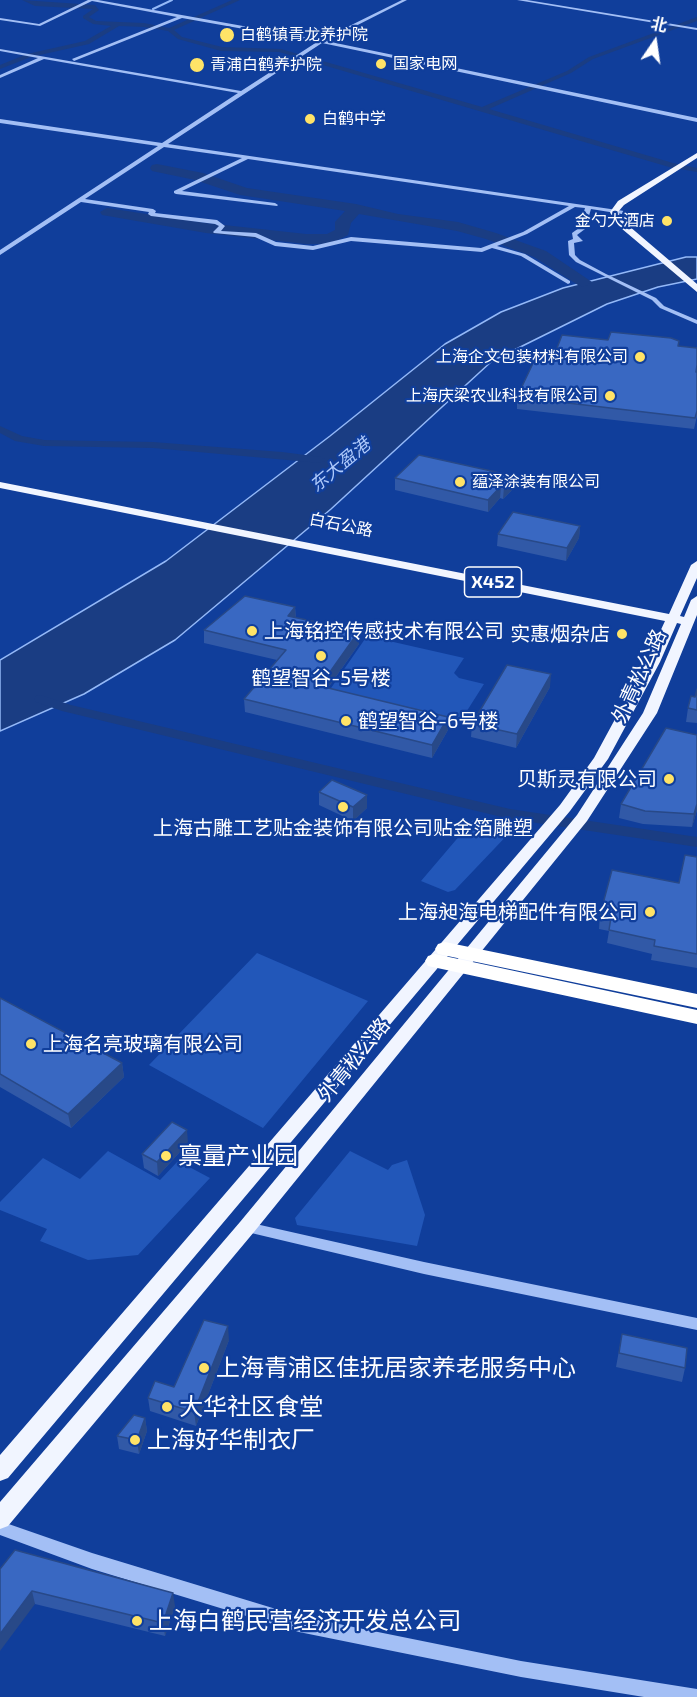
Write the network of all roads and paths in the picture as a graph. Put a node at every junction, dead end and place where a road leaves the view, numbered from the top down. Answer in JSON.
{"nodes":[{"id":1,"x":405,"y":0,"type":"edge"},
{"id":2,"x":519,"y":0,"type":"edge"},
{"id":3,"x":90,"y":1,"type":"edge"},
{"id":4,"x":182,"y":16,"type":"junction"},
{"id":5,"x":0,"y":19,"type":"edge"},
{"id":6,"x":0,"y":25,"type":"edge"},
{"id":7,"x":12,"y":27,"type":"dead end"},
{"id":8,"x":697,"y":29,"type":"edge"},
{"id":9,"x":320,"y":41,"type":"junction"},
{"id":10,"x":0,"y":50,"type":"edge"},
{"id":11,"x":41,"y":58,"type":"junction"},
{"id":12,"x":74,"y":60,"type":"dead end"},
{"id":13,"x":0,"y":77,"type":"edge"},
{"id":14,"x":241,"y":92,"type":"junction"},
{"id":15,"x":697,"y":120,"type":"edge"},
{"id":16,"x":0,"y":121,"type":"edge"},
{"id":17,"x":165,"y":145,"type":"junction"},
{"id":18,"x":697,"y":155,"type":"edge"},
{"id":19,"x":249,"y":157,"type":"junction"},
{"id":20,"x":697,"y":160,"type":"edge"},
{"id":21,"x":682,"y":167,"type":"junction"},
{"id":22,"x":81,"y":200,"type":"junction"},
{"id":23,"x":275,"y":205,"type":"dead end"},
{"id":24,"x":573,"y":206,"type":"junction"},
{"id":25,"x":588,"y":208,"type":"junction"},
{"id":26,"x":618,"y":212,"type":"junction"},
{"id":27,"x":496,"y":246,"type":"junction"},
{"id":28,"x":0,"y":253,"type":"edge"},
{"id":29,"x":568,"y":282,"type":"dead end"},
{"id":30,"x":696,"y":285,"type":"edge"},
{"id":31,"x":697,"y":322,"type":"edge"},
{"id":32,"x":0,"y":477,"type":"edge"},
{"id":33,"x":0,"y":484,"type":"edge"},
{"id":34,"x":208,"y":521,"type":"junction"},
{"id":35,"x":697,"y":565,"type":"edge"},
{"id":36,"x":674,"y":614,"type":"junction"},
{"id":37,"x":694,"y":614,"type":"edge"},
{"id":38,"x":440,"y":955,"type":"junction"},
{"id":39,"x":464,"y":960,"type":"junction"},
{"id":40,"x":697,"y":1000,"type":"edge"},
{"id":41,"x":697,"y":1017,"type":"edge"},
{"id":42,"x":247,"y":1227,"type":"junction"},
{"id":43,"x":697,"y":1324,"type":"edge"},
{"id":44,"x":0,"y":1471,"type":"edge"},
{"id":45,"x":0,"y":1519,"type":"edge"},
{"id":46,"x":0,"y":1528,"type":"edge"},
{"id":47,"x":697,"y":1697,"type":"edge"}],
"edges":[{"from":1,"to":9,"type":"street"},
{"from":2,"to":8,"type":"street"},
{"from":3,"to":4,"type":"street"},
{"from":3,"to":5,"type":"street"},
{"from":4,"to":9,"type":"street"},
{"from":4,"to":12,"type":"street"},
{"from":6,"to":7,"type":"street"},
{"from":9,"to":14,"type":"street"},
{"from":9,"to":15,"type":"street"},
{"from":10,"to":11,"type":"street"},
{"from":11,"to":13,"type":"street"},
{"from":11,"to":14,"type":"street"},
{"from":14,"to":17,"type":"street"},
{"from":16,"to":17,"type":"street"},
{"from":17,"to":19,"type":"street"},
{"from":17,"to":22,"type":"street"},
{"from":18,"to":21,"type":"main road"},
{"from":19,"to":23,"type":"street"},
{"from":19,"to":24,"type":"street"},
{"from":20,"to":21,"type":"main road"},
{"from":21,"to":26,"type":"main road"},
{"from":22,"to":27,"type":"street"},
{"from":22,"to":28,"type":"street"},
{"from":24,"to":25,"type":"street"},
{"from":24,"to":27,"type":"street"},
{"from":25,"to":26,"type":"street"},
{"from":25,"to":31,"type":"street"},
{"from":26,"to":30,"type":"main road"},
{"from":27,"to":29,"type":"street"},
{"from":32,"to":34,"type":"main road","name":"白石公路","number":"X452"},
{"from":33,"to":34,"type":"main road","name":"白石公路","number":"X452"},
{"from":34,"to":36,"type":"main road","name":"白石公路","number":"X452"},
{"from":35,"to":36,"type":"main road","name":"外青松公路"},
{"from":36,"to":37,"type":"main road","name":"白石公路"},
{"from":36,"to":38,"type":"main road","name":"外青松公路"},
{"from":37,"to":39,"type":"main road","name":"外青松公路"},
{"from":38,"to":39,"type":"highway"},
{"from":38,"to":44,"type":"main road","name":"外青松公路"},
{"from":39,"to":40,"type":"highway"},
{"from":39,"to":41,"type":"highway"},
{"from":39,"to":42,"type":"main road","name":"外青松公路"},
{"from":42,"to":43,"type":"street"},
{"from":42,"to":45,"type":"main road","name":"外青松公路"},
{"from":46,"to":47,"type":"street"}]}
